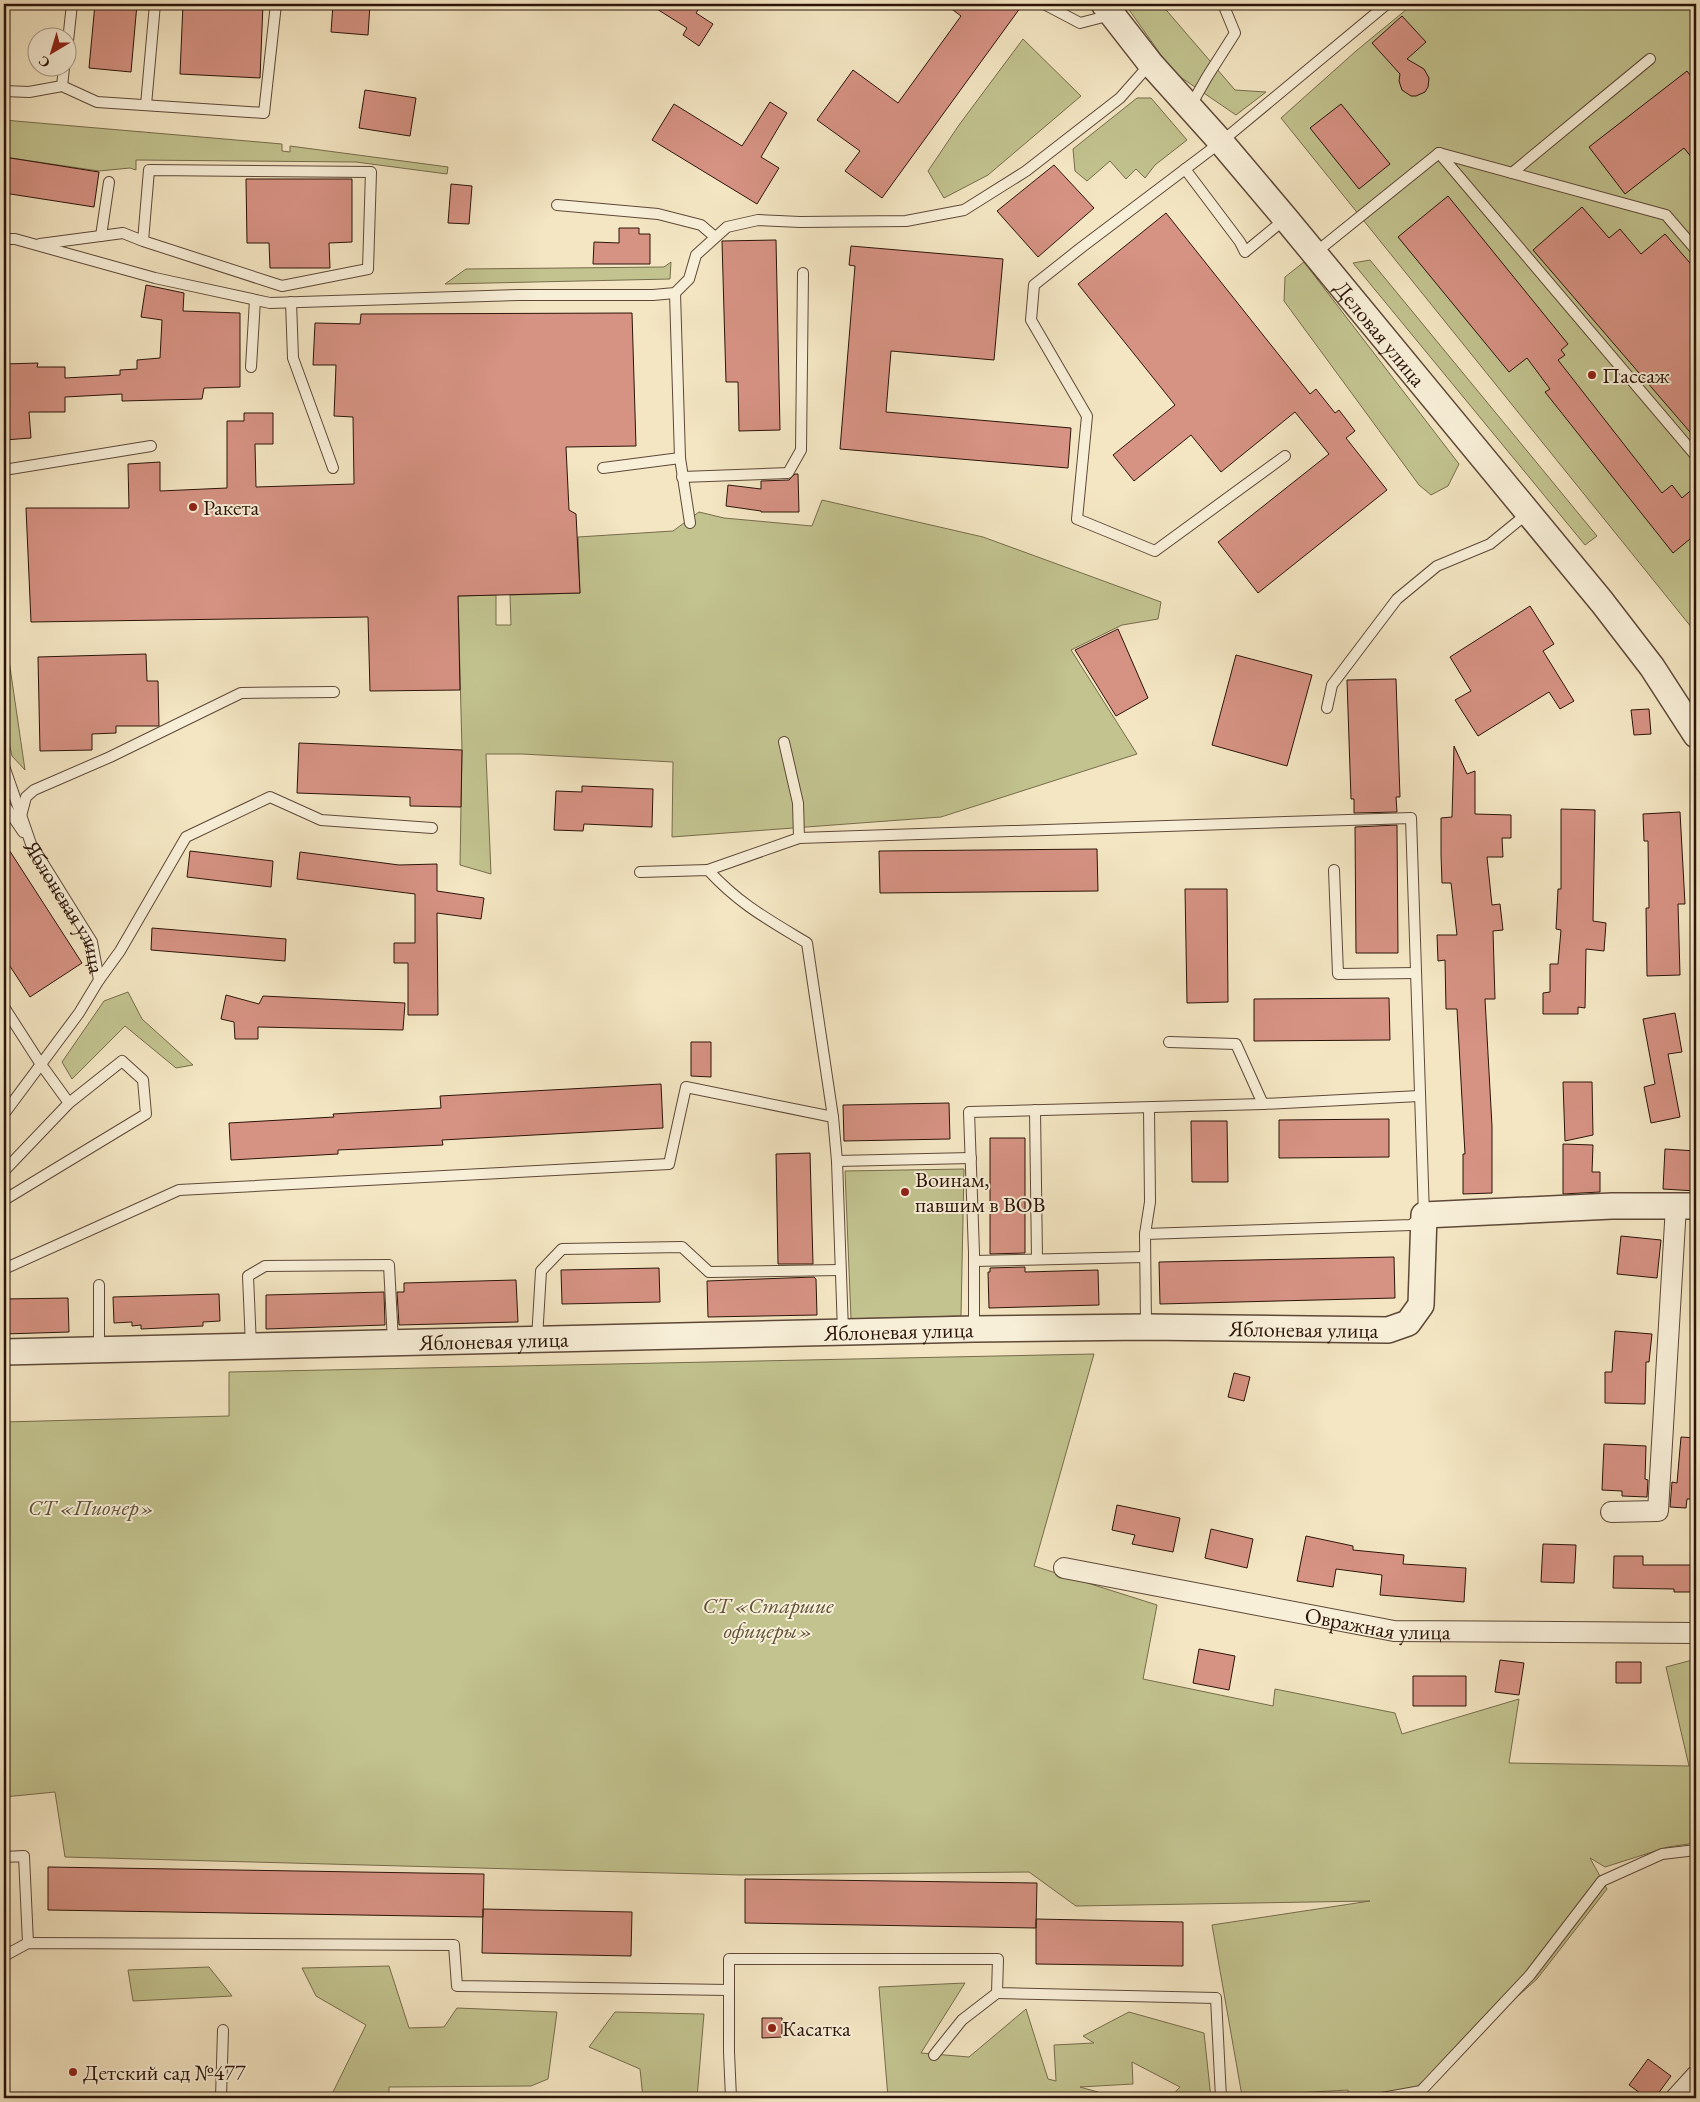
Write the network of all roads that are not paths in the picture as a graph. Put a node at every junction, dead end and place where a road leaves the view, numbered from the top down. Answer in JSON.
{"nodes":[{"id":1,"x":72,"y":4,"type":"edge"},
{"id":2,"x":155,"y":4,"type":"edge"},
{"id":3,"x":276,"y":4,"type":"edge"},
{"id":4,"x":1044,"y":4,"type":"edge"},
{"id":5,"x":1223,"y":4,"type":"edge"},
{"id":6,"x":1387,"y":4,"type":"edge"},
{"id":7,"x":1108,"y":9,"type":"edge"},
{"id":8,"x":69,"y":28,"type":"edge"},
{"id":9,"x":1650,"y":59,"type":"dead end"},
{"id":10,"x":1150,"y":63,"type":"junction"},
{"id":11,"x":63,"y":78,"type":"edge"},
{"id":12,"x":62,"y":86,"type":"junction"},
{"id":13,"x":4,"y":91,"type":"edge"},
{"id":14,"x":146,"y":106,"type":"junction"},
{"id":15,"x":1190,"y":108,"type":"junction"},
{"id":16,"x":1221,"y":142,"type":"junction"},
{"id":17,"x":1439,"y":153,"type":"junction"},
{"id":18,"x":1185,"y":169,"type":"junction"},
{"id":19,"x":1512,"y":173,"type":"junction"},
{"id":20,"x":109,"y":182,"type":"dead end"},
{"id":21,"x":556,"y":205,"type":"dead end"},
{"id":22,"x":1286,"y":219,"type":"junction"},
{"id":23,"x":101,"y":236,"type":"junction"},
{"id":24,"x":715,"y":237,"type":"junction"},
{"id":25,"x":4,"y":239,"type":"edge"},
{"id":26,"x":143,"y":241,"type":"junction"},
{"id":27,"x":35,"y":244,"type":"junction"},
{"id":28,"x":1696,"y":250,"type":"edge"},
{"id":29,"x":1314,"y":253,"type":"junction"},
{"id":30,"x":802,"y":273,"type":"dead end"},
{"id":31,"x":675,"y":293,"type":"junction"},
{"id":32,"x":256,"y":300,"type":"junction"},
{"id":33,"x":291,"y":302,"type":"junction"},
{"id":34,"x":251,"y":367,"type":"dead end"},
{"id":35,"x":151,"y":446,"type":"dead end"},
{"id":36,"x":1285,"y":456,"type":"dead end"},
{"id":37,"x":1696,"y":456,"type":"edge"},
{"id":38,"x":680,"y":458,"type":"junction"},
{"id":39,"x":333,"y":468,"type":"dead end"},
{"id":40,"x":603,"y":468,"type":"dead end"},
{"id":41,"x":4,"y":470,"type":"edge"},
{"id":42,"x":682,"y":477,"type":"junction"},
{"id":43,"x":1528,"y":513,"type":"junction"},
{"id":44,"x":690,"y":524,"type":"dead end"},
{"id":45,"x":334,"y":692,"type":"dead end"},
{"id":46,"x":1327,"y":708,"type":"dead end"},
{"id":47,"x":1696,"y":736,"type":"edge"},
{"id":48,"x":784,"y":742,"type":"dead end"},
{"id":49,"x":4,"y":766,"type":"edge"},
{"id":50,"x":4,"y":804,"type":"edge"},
{"id":51,"x":21,"y":816,"type":"junction"},
{"id":52,"x":432,"y":828,"type":"dead end"},
{"id":53,"x":799,"y":838,"type":"junction"},
{"id":54,"x":31,"y":844,"type":"junction"},
{"id":55,"x":708,"y":870,"type":"junction"},
{"id":56,"x":1334,"y":870,"type":"dead end"},
{"id":57,"x":640,"y":872,"type":"dead end"},
{"id":58,"x":1416,"y":973,"type":"junction"},
{"id":59,"x":99,"y":980,"type":"junction"},
{"id":60,"x":4,"y":1007,"type":"edge"},
{"id":61,"x":1169,"y":1042,"type":"dead end"},
{"id":62,"x":40,"y":1063,"type":"junction"},
{"id":63,"x":1419,"y":1096,"type":"junction"},
{"id":64,"x":70,"y":1103,"type":"junction"},
{"id":65,"x":1262,"y":1104,"type":"junction"},
{"id":66,"x":1149,"y":1108,"type":"junction"},
{"id":67,"x":1035,"y":1110,"type":"junction"},
{"id":68,"x":4,"y":1114,"type":"edge"},
{"id":69,"x":833,"y":1118,"type":"junction"},
{"id":70,"x":971,"y":1158,"type":"junction"},
{"id":71,"x":837,"y":1161,"type":"junction"},
{"id":72,"x":4,"y":1172,"type":"edge"},
{"id":73,"x":4,"y":1200,"type":"edge"},
{"id":74,"x":1686,"y":1206,"type":"edge"},
{"id":75,"x":1424,"y":1215,"type":"junction"},
{"id":76,"x":1145,"y":1234,"type":"junction"},
{"id":77,"x":1145,"y":1257,"type":"junction"},
{"id":78,"x":1037,"y":1259,"type":"junction"},
{"id":79,"x":974,"y":1261,"type":"junction"},
{"id":80,"x":4,"y":1269,"type":"edge"},
{"id":81,"x":840,"y":1270,"type":"junction"},
{"id":82,"x":98,"y":1285,"type":"dead end"},
{"id":83,"x":1146,"y":1327,"type":"junction"},
{"id":84,"x":974,"y":1329,"type":"junction"},
{"id":85,"x":843,"y":1332,"type":"junction"},
{"id":86,"x":536,"y":1340,"type":"junction"},
{"id":87,"x":393,"y":1343,"type":"junction"},
{"id":88,"x":251,"y":1346,"type":"junction"},
{"id":89,"x":99,"y":1350,"type":"junction"},
{"id":90,"x":4,"y":1352,"type":"edge"},
{"id":91,"x":1611,"y":1512,"type":"dead end"},
{"id":92,"x":1064,"y":1568,"type":"dead end"},
{"id":93,"x":1696,"y":1633,"type":"edge"},
{"id":94,"x":1696,"y":1850,"type":"edge"},
{"id":95,"x":4,"y":1857,"type":"edge"},
{"id":96,"x":28,"y":1943,"type":"junction"},
{"id":97,"x":4,"y":1956,"type":"edge"},
{"id":98,"x":730,"y":1990,"type":"junction"},
{"id":99,"x":997,"y":1993,"type":"junction"},
{"id":100,"x":223,"y":2030,"type":"dead end"},
{"id":101,"x":934,"y":2055,"type":"dead end"},
{"id":102,"x":1696,"y":2076,"type":"edge"},
{"id":103,"x":220,"y":2098,"type":"edge"},
{"id":104,"x":731,"y":2098,"type":"edge"},
{"id":105,"x":1221,"y":2098,"type":"edge"},
{"id":106,"x":1382,"y":2098,"type":"edge"},
{"id":107,"x":1676,"y":2098,"type":"edge"}],
"edges":[{"from":1,"to":8,"type":"lane"},
{"from":2,"to":14,"type":"lane"},
{"from":3,"to":14,"type":"lane"},
{"from":4,"to":7,"type":"lane"},
{"from":5,"to":15,"type":"lane"},
{"from":6,"to":16,"type":"lane"},
{"from":7,"to":10,"type":"street","name":"Деловая улица"},
{"from":9,"to":19,"type":"lane"},
{"from":10,"to":15,"type":"street","name":"Деловая улица"},
{"from":10,"to":24,"type":"lane"},
{"from":11,"to":12,"type":"lane"},
{"from":12,"to":13,"type":"lane"},
{"from":12,"to":14,"type":"lane"},
{"from":15,"to":16,"type":"street","name":"Деловая улица"},
{"from":16,"to":18,"type":"lane"},
{"from":16,"to":22,"type":"street","name":"Деловая улица"},
{"from":17,"to":19,"type":"lane"},
{"from":17,"to":29,"type":"lane"},
{"from":17,"to":37,"type":"lane"},
{"from":18,"to":22,"type":"lane"},
{"from":18,"to":36,"type":"lane"},
{"from":19,"to":28,"type":"lane"},
{"from":20,"to":23,"type":"lane"},
{"from":21,"to":24,"type":"lane"},
{"from":22,"to":29,"type":"street","name":"Деловая улица"},
{"from":23,"to":26,"type":"lane"},
{"from":23,"to":27,"type":"lane"},
{"from":24,"to":31,"type":"lane"},
{"from":25,"to":27,"type":"lane"},
{"from":26,"to":26,"type":"lane"},
{"from":27,"to":32,"type":"lane"},
{"from":29,"to":43,"type":"street","name":"Деловая улица"},
{"from":30,"to":42,"type":"lane"},
{"from":31,"to":33,"type":"lane"},
{"from":31,"to":38,"type":"lane"},
{"from":32,"to":33,"type":"lane"},
{"from":32,"to":34,"type":"lane"},
{"from":33,"to":39,"type":"lane"},
{"from":35,"to":41,"type":"lane"},
{"from":38,"to":40,"type":"lane"},
{"from":38,"to":42,"type":"lane"},
{"from":42,"to":44,"type":"lane"},
{"from":43,"to":46,"type":"lane"},
{"from":43,"to":47,"type":"street","name":"Деловая улица"},
{"from":45,"to":51,"type":"lane"},
{"from":48,"to":53,"type":"lane"},
{"from":49,"to":51,"type":"lane","name":"Яблоневая улица"},
{"from":50,"to":54,"type":"lane"},
{"from":51,"to":54,"type":"lane","name":"Яблоневая улица"},
{"from":52,"to":59,"type":"lane"},
{"from":53,"to":55,"type":"lane"},
{"from":53,"to":58,"type":"lane"},
{"from":54,"to":59,"type":"lane","name":"Яблоневая улица"},
{"from":55,"to":57,"type":"lane"},
{"from":55,"to":69,"type":"lane"},
{"from":56,"to":58,"type":"lane"},
{"from":58,"to":63,"type":"lane"},
{"from":59,"to":62,"type":"lane","name":"Яблоневая улица"},
{"from":60,"to":62,"type":"lane"},
{"from":61,"to":65,"type":"lane"},
{"from":62,"to":64,"type":"lane"},
{"from":62,"to":68,"type":"lane","name":"Яблоневая улица"},
{"from":63,"to":65,"type":"lane"},
{"from":63,"to":75,"type":"lane"},
{"from":64,"to":72,"type":"lane"},
{"from":64,"to":73,"type":"lane"},
{"from":65,"to":66,"type":"lane"},
{"from":66,"to":67,"type":"lane"},
{"from":66,"to":76,"type":"lane"},
{"from":67,"to":70,"type":"lane"},
{"from":67,"to":78,"type":"lane"},
{"from":69,"to":71,"type":"lane"},
{"from":69,"to":80,"type":"lane"},
{"from":70,"to":71,"type":"lane"},
{"from":70,"to":79,"type":"lane"},
{"from":71,"to":81,"type":"lane"},
{"from":74,"to":75,"type":"street"},
{"from":74,"to":91,"type":"street"},
{"from":75,"to":76,"type":"lane"},
{"from":75,"to":83,"type":"street","name":"Яблоневая улица"},
{"from":76,"to":77,"type":"lane"},
{"from":77,"to":78,"type":"lane"},
{"from":77,"to":83,"type":"lane"},
{"from":78,"to":79,"type":"lane"},
{"from":79,"to":84,"type":"lane"},
{"from":81,"to":85,"type":"lane"},
{"from":81,"to":86,"type":"lane"},
{"from":82,"to":89,"type":"lane"},
{"from":83,"to":84,"type":"street","name":"Яблоневая улица"},
{"from":84,"to":85,"type":"street","name":"Яблоневая улица"},
{"from":85,"to":86,"type":"street","name":"Яблоневая улица"},
{"from":86,"to":87,"type":"street","name":"Яблоневая улица"},
{"from":87,"to":88,"type":"street","name":"Яблоневая улица"},
{"from":87,"to":88,"type":"lane"},
{"from":88,"to":89,"type":"street","name":"Яблоневая улица"},
{"from":89,"to":90,"type":"street","name":"Яблоневая улица"},
{"from":92,"to":93,"type":"street","name":"Овражная улица"},
{"from":94,"to":106,"type":"lane"},
{"from":95,"to":96,"type":"lane"},
{"from":96,"to":97,"type":"lane"},
{"from":96,"to":98,"type":"lane"},
{"from":98,"to":99,"type":"lane"},
{"from":98,"to":104,"type":"lane"},
{"from":99,"to":101,"type":"lane"},
{"from":99,"to":105,"type":"lane"},
{"from":100,"to":103,"type":"lane"},
{"from":102,"to":107,"type":"street"}]}
